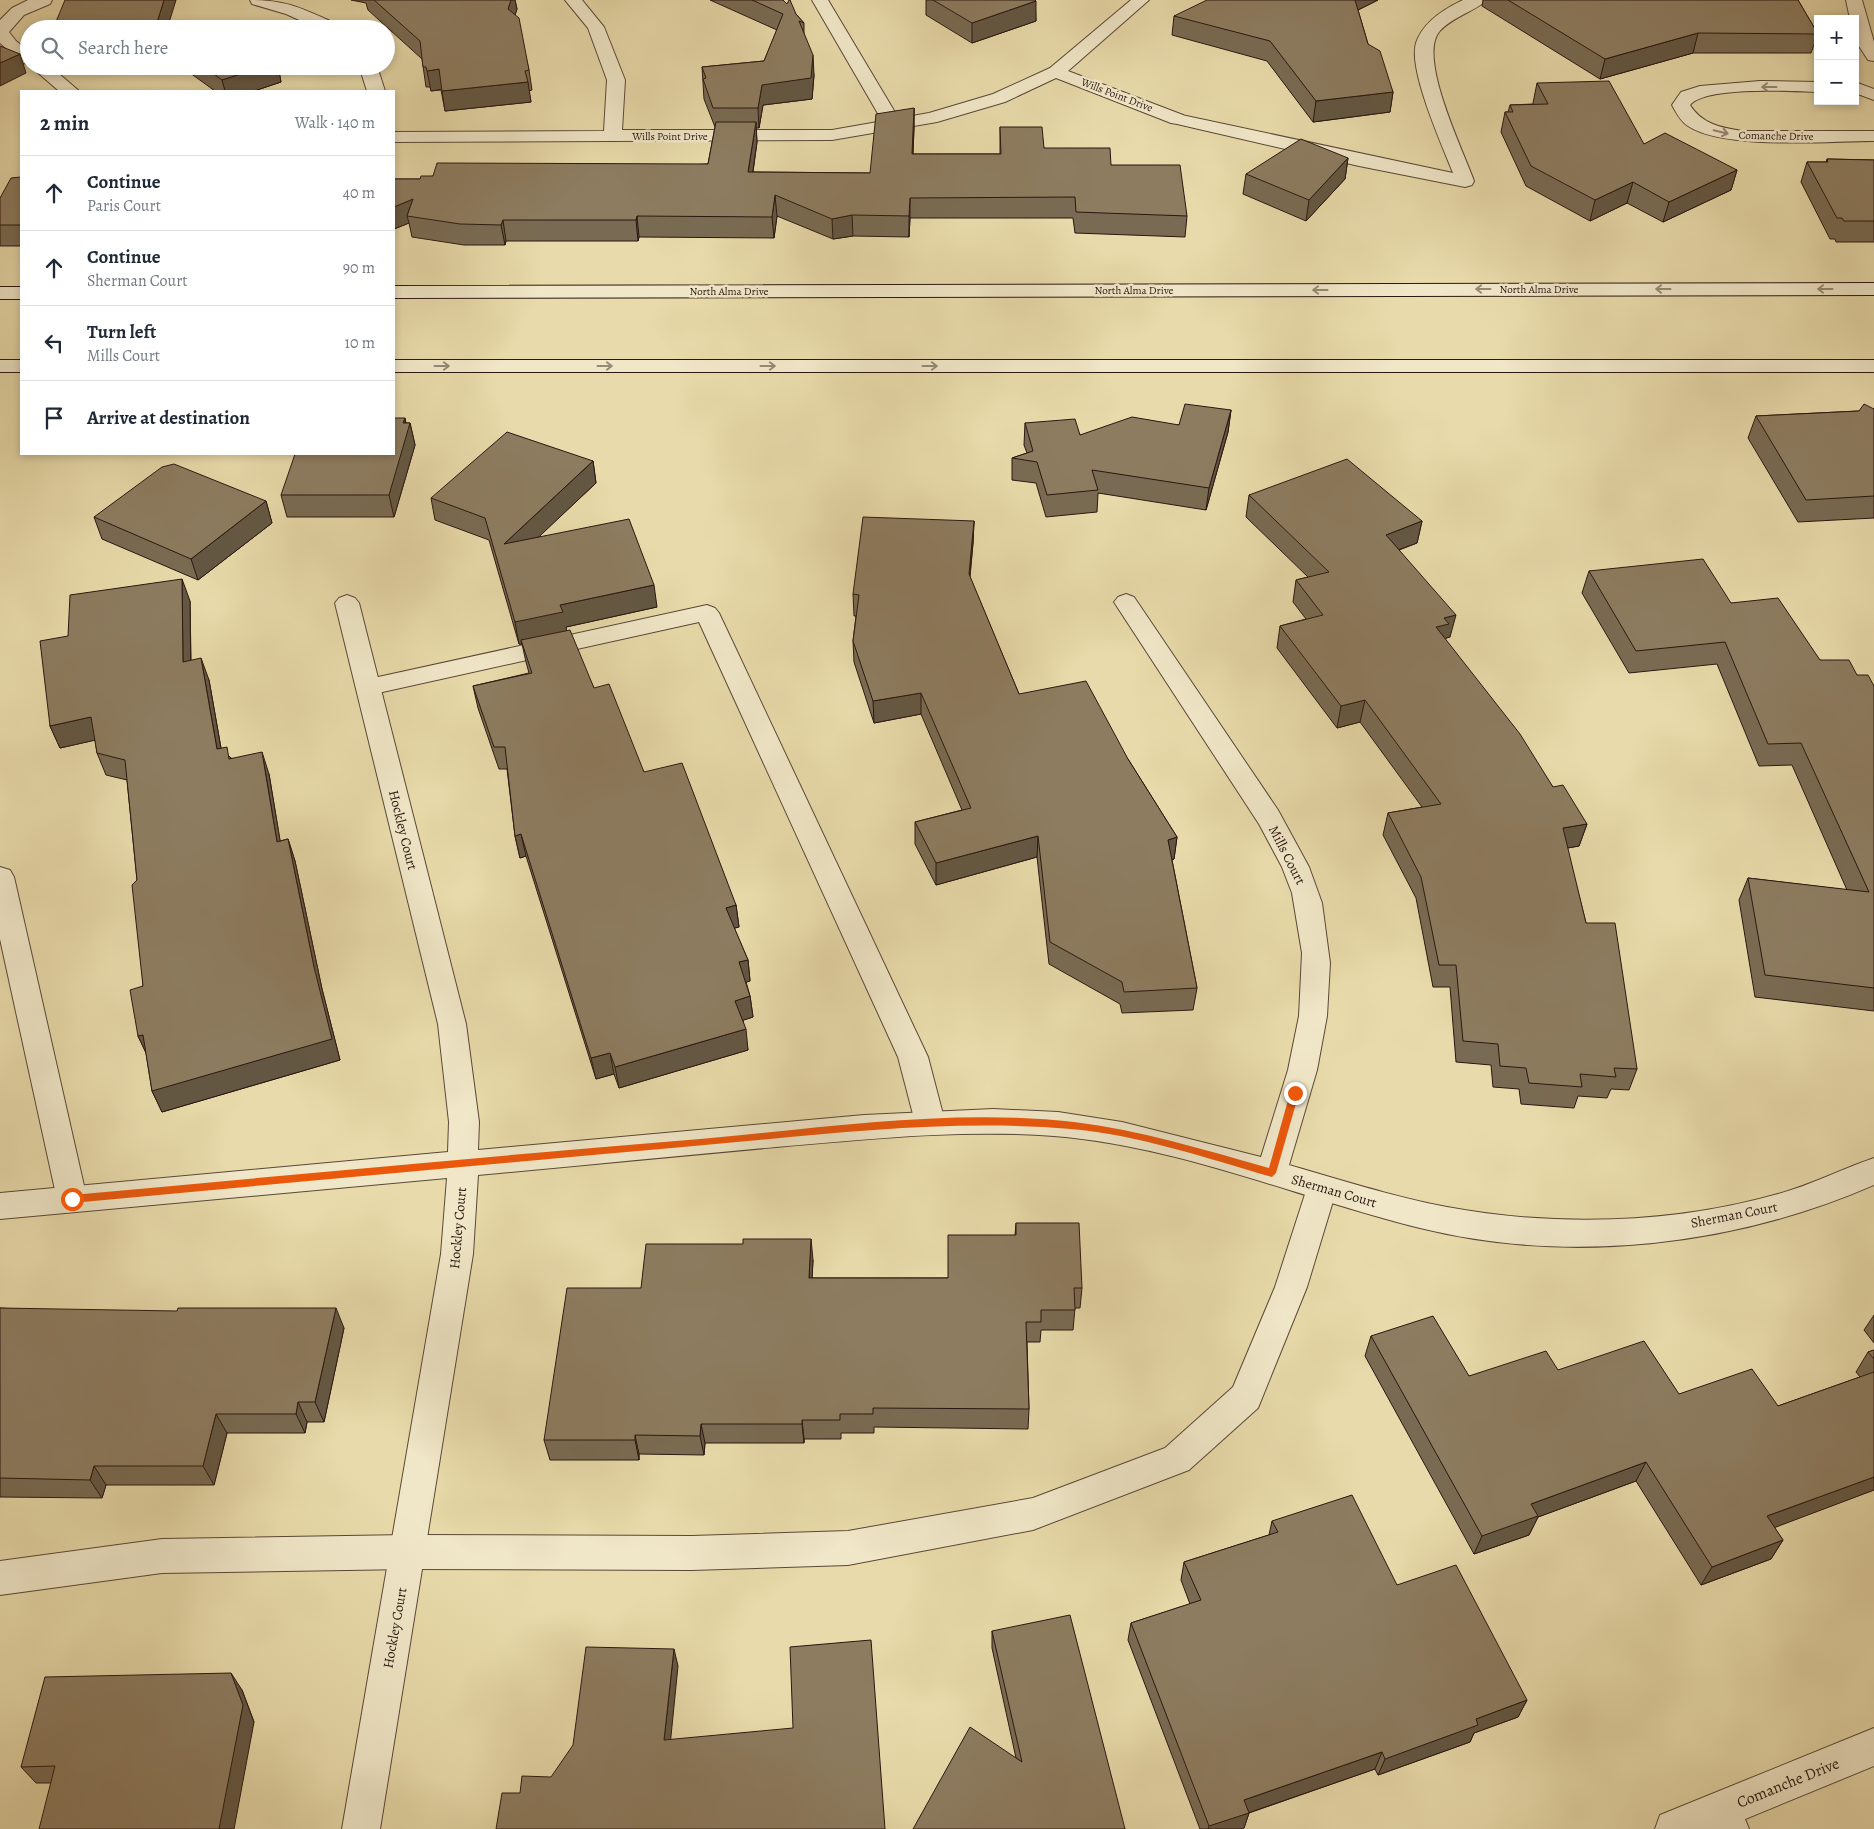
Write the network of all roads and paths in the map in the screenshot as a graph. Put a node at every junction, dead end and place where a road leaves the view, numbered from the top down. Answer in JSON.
{"nodes":[{"id":1,"x":44,"y":0,"type":"edge"},
{"id":2,"x":258,"y":0,"type":"edge"},
{"id":3,"x":573,"y":0,"type":"edge"},
{"id":4,"x":820,"y":0,"type":"edge"},
{"id":5,"x":1141,"y":0,"type":"edge"},
{"id":6,"x":1478,"y":0,"type":"edge"},
{"id":7,"x":1854,"y":0,"type":"edge"},
{"id":8,"x":314,"y":20,"type":"edge"},
{"id":9,"x":20,"y":52,"type":"edge"},
{"id":10,"x":1874,"y":56,"type":"edge"},
{"id":11,"x":1056,"y":72,"type":"junction"},
{"id":12,"x":50,"y":75,"type":"edge"},
{"id":13,"x":371,"y":75,"type":"edge"},
{"id":14,"x":1814,"y":87,"type":"edge"},
{"id":15,"x":1859,"y":89,"type":"edge"},
{"id":16,"x":69,"y":90,"type":"edge"},
{"id":17,"x":376,"y":90,"type":"edge"},
{"id":18,"x":1874,"y":95,"type":"edge"},
{"id":19,"x":894,"y":124,"type":"junction"},
{"id":20,"x":613,"y":136,"type":"junction"},
{"id":21,"x":1874,"y":136,"type":"edge"},
{"id":22,"x":395,"y":137,"type":"edge"},
{"id":23,"x":1874,"y":289,"type":"edge"},
{"id":24,"x":395,"y":292,"type":"edge"},
{"id":25,"x":0,"y":293,"type":"edge"},
{"id":26,"x":20,"y":293,"type":"edge"},
{"id":27,"x":0,"y":366,"type":"edge"},
{"id":28,"x":20,"y":366,"type":"edge"},
{"id":29,"x":395,"y":366,"type":"edge"},
{"id":30,"x":1874,"y":366,"type":"edge"},
{"id":31,"x":1126,"y":602,"type":"dead end"},
{"id":32,"x":348,"y":603,"type":"dead end"},
{"id":33,"x":369,"y":687,"type":"junction"},
{"id":34,"x":0,"y":877,"type":"edge"},
{"id":35,"x":930,"y":1122,"type":"junction"},
{"id":36,"x":462,"y":1162,"type":"junction"},
{"id":37,"x":1874,"y":1171,"type":"edge"},
{"id":38,"x":1272,"y":1173,"type":"junction"},
{"id":39,"x":1322,"y":1188,"type":"junction"},
{"id":40,"x":72,"y":1199,"type":"junction"},
{"id":41,"x":0,"y":1206,"type":"edge"},
{"id":42,"x":408,"y":1552,"type":"junction"},
{"id":43,"x":0,"y":1578,"type":"edge"},
{"id":44,"x":1874,"y":1747,"type":"edge"},
{"id":45,"x":1727,"y":1819,"type":"edge"},
{"id":46,"x":361,"y":1829,"type":"edge"},
{"id":47,"x":1674,"y":1829,"type":"edge"}],
"edges":[{"from":1,"to":9,"type":"street"},
{"from":2,"to":8,"type":"street"},
{"from":3,"to":20,"type":"street"},
{"from":4,"to":19,"type":"street"},
{"from":5,"to":11,"type":"street","name":"Wills Point Drive"},
{"from":6,"to":11,"type":"street","name":"Wills Point Drive"},
{"from":7,"to":10,"type":"street"},
{"from":11,"to":19,"type":"street","name":"Wills Point Drive"},
{"from":12,"to":16,"type":"street"},
{"from":13,"to":17,"type":"street"},
{"from":14,"to":21,"type":"street","name":"Comanche Drive","one_way":true},
{"from":15,"to":18,"type":"street"},
{"from":19,"to":20,"type":"street","name":"Wills Point Drive"},
{"from":20,"to":22,"type":"street","name":"Wills Point Drive"},
{"from":23,"to":24,"type":"street","name":"North Alma Drive","one_way":true},
{"from":25,"to":26,"type":"street"},
{"from":27,"to":28,"type":"street"},
{"from":29,"to":30,"type":"street","one_way":true},
{"from":31,"to":38,"type":"street","name":"Mills Court"},
{"from":32,"to":33,"type":"street","name":"Hockley Court"},
{"from":33,"to":35,"type":"street"},
{"from":33,"to":36,"type":"street","name":"Hockley Court"},
{"from":34,"to":40,"type":"street"},
{"from":35,"to":36,"type":"street","name":"Sherman Court"},
{"from":35,"to":38,"type":"street","name":"Sherman Court"},
{"from":36,"to":40,"type":"street","name":"Sherman Court"},
{"from":36,"to":42,"type":"street","name":"Hockley Court"},
{"from":37,"to":39,"type":"street","name":"Sherman Court"},
{"from":38,"to":39,"type":"street","name":"Sherman Court"},
{"from":39,"to":42,"type":"street"},
{"from":40,"to":41,"type":"street","name":"Sherman Court"},
{"from":42,"to":43,"type":"street"},
{"from":42,"to":46,"type":"street","name":"Hockley Court"},
{"from":44,"to":45,"type":"street","name":"Comanche Drive"},
{"from":45,"to":47,"type":"street","name":"Comanche Drive"}]}
